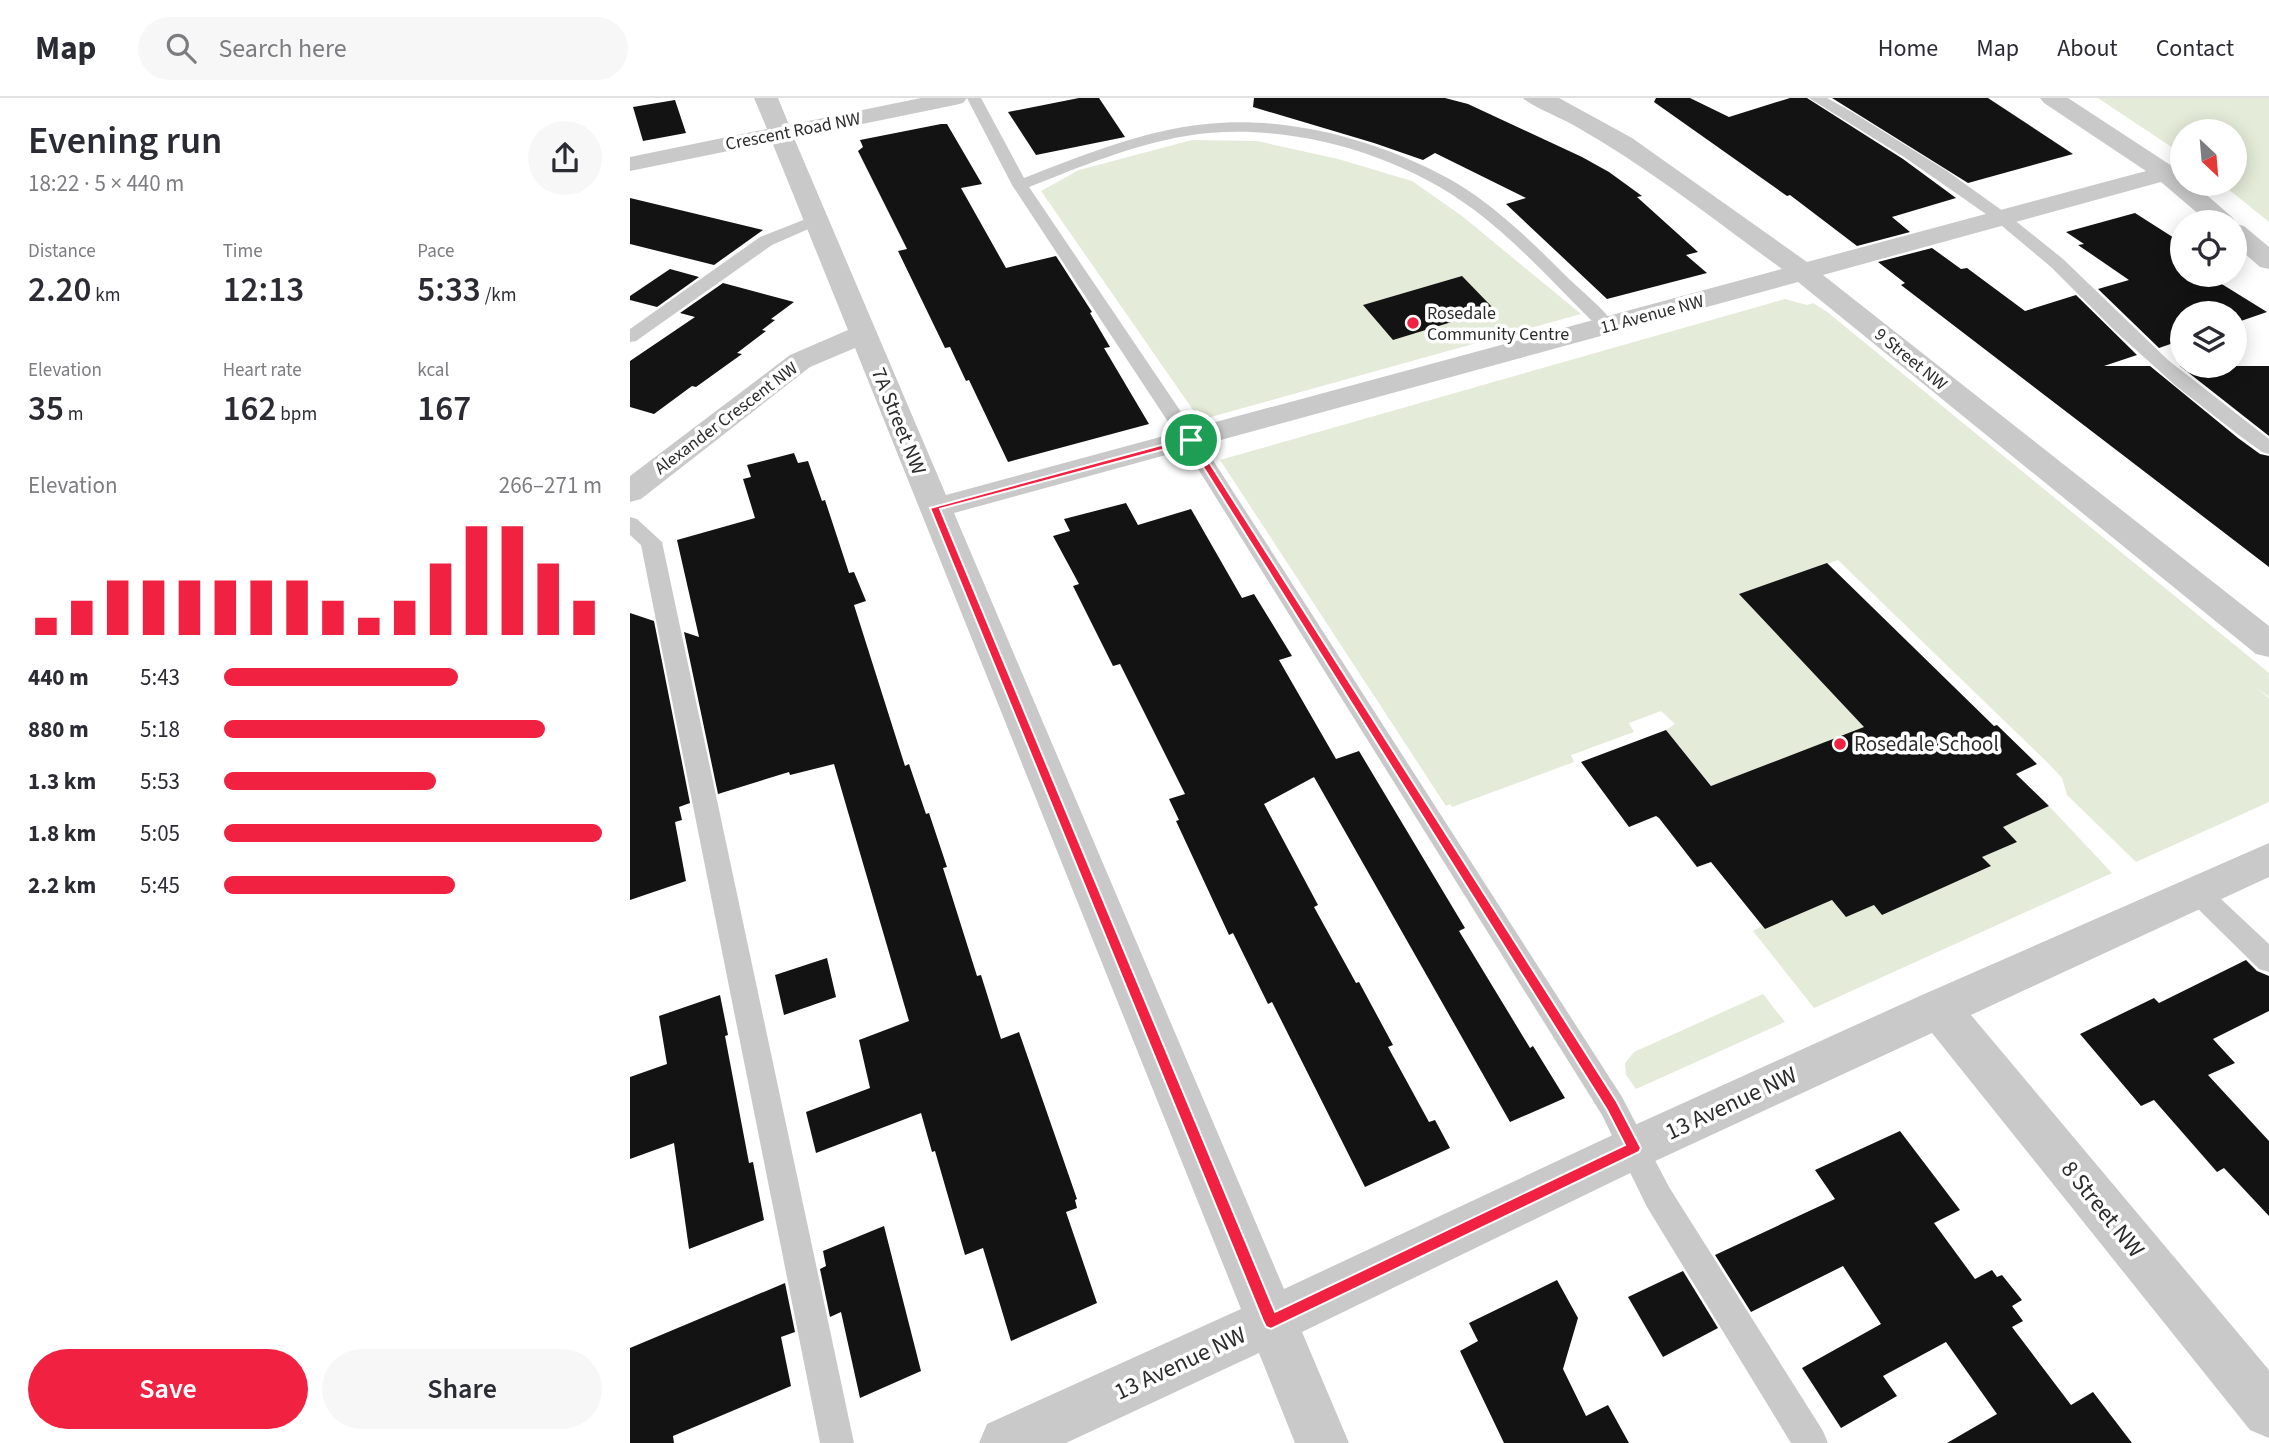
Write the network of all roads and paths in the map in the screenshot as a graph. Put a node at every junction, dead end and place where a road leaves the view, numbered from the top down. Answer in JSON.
{"nodes":[{"id":1,"x":766,"y":98,"type":"edge"},
{"id":2,"x":955,"y":98,"type":"edge"},
{"id":3,"x":974,"y":98,"type":"edge"},
{"id":4,"x":1535,"y":98,"type":"edge"},
{"id":5,"x":1816,"y":98,"type":"edge"},
{"id":6,"x":2052,"y":98,"type":"edge"},
{"id":7,"x":780,"y":134,"type":"junction"},
{"id":8,"x":630,"y":164,"type":"edge"},
{"id":9,"x":2165,"y":173,"type":"junction"},
{"id":10,"x":1020,"y":185,"type":"junction"},
{"id":11,"x":2209,"y":210,"type":"edge"},
{"id":12,"x":2001,"y":218,"type":"junction"},
{"id":13,"x":816,"y":220,"type":"junction"},
{"id":14,"x":2247,"y":242,"type":"edge"},
{"id":15,"x":2269,"y":261,"type":"edge"},
{"id":16,"x":1803,"y":272,"type":"junction"},
{"id":17,"x":1607,"y":326,"type":"junction"},
{"id":18,"x":863,"y":334,"type":"junction"},
{"id":19,"x":630,"y":337,"type":"edge"},
{"id":20,"x":1191,"y":440,"type":"junction"},
{"id":21,"x":2269,"y":448,"type":"edge"},
{"id":22,"x":630,"y":492,"type":"edge"},
{"id":23,"x":935,"y":508,"type":"junction"},
{"id":24,"x":630,"y":524,"type":"edge"},
{"id":25,"x":2269,"y":645,"type":"edge"},
{"id":26,"x":2269,"y":859,"type":"edge"},
{"id":27,"x":2197,"y":892,"type":"junction"},
{"id":28,"x":2269,"y":961,"type":"edge"},
{"id":29,"x":1938,"y":1008,"type":"junction"},
{"id":30,"x":1634,"y":1148,"type":"junction"},
{"id":31,"x":1271,"y":1321,"type":"junction"},
{"id":32,"x":2269,"y":1411,"type":"edge"},
{"id":33,"x":837,"y":1443,"type":"edge"},
{"id":34,"x":1006,"y":1443,"type":"edge"},
{"id":35,"x":1322,"y":1443,"type":"edge"},
{"id":36,"x":1811,"y":1443,"type":"edge"}],
"edges":[{"from":1,"to":7,"type":"street","name":"7A Street NW"},
{"from":2,"to":7,"type":"street","name":"Crescent Road NW"},
{"from":3,"to":10,"type":"lane"},
{"from":4,"to":16,"type":"street","name":"9 Street NW"},
{"from":5,"to":12,"type":"lane"},
{"from":6,"to":9,"type":"street"},
{"from":7,"to":8,"type":"street","name":"Crescent Road NW"},
{"from":7,"to":13,"type":"street","name":"7A Street NW"},
{"from":9,"to":11,"type":"street"},
{"from":9,"to":12,"type":"street","name":"11 Avenue NW"},
{"from":10,"to":17,"type":"lane"},
{"from":10,"to":20,"type":"lane"},
{"from":12,"to":16,"type":"street","name":"11 Avenue NW"},
{"from":12,"to":21,"type":"lane"},
{"from":13,"to":18,"type":"street","name":"7A Street NW"},
{"from":13,"to":19,"type":"lane"},
{"from":14,"to":15,"type":"street"},
{"from":16,"to":17,"type":"street","name":"11 Avenue NW"},
{"from":16,"to":25,"type":"street","name":"9 Street NW"},
{"from":17,"to":20,"type":"street","name":"11 Avenue NW"},
{"from":18,"to":22,"type":"street","name":"Alexander Crescent NW"},
{"from":18,"to":23,"type":"street","name":"7A Street NW"},
{"from":20,"to":23,"type":"street","name":"11 Avenue NW"},
{"from":20,"to":30,"type":"lane"},
{"from":23,"to":31,"type":"street","name":"7A Street NW"},
{"from":24,"to":33,"type":"lane"},
{"from":26,"to":27,"type":"street","name":"13 Avenue NW"},
{"from":27,"to":28,"type":"lane"},
{"from":27,"to":29,"type":"street","name":"13 Avenue NW"},
{"from":29,"to":30,"type":"street","name":"13 Avenue NW"},
{"from":29,"to":32,"type":"street","name":"8 Street NW"},
{"from":30,"to":31,"type":"street","name":"13 Avenue NW"},
{"from":30,"to":36,"type":"lane"},
{"from":31,"to":34,"type":"street","name":"13 Avenue NW"},
{"from":31,"to":35,"type":"street","name":"7A Street NW"}]}
